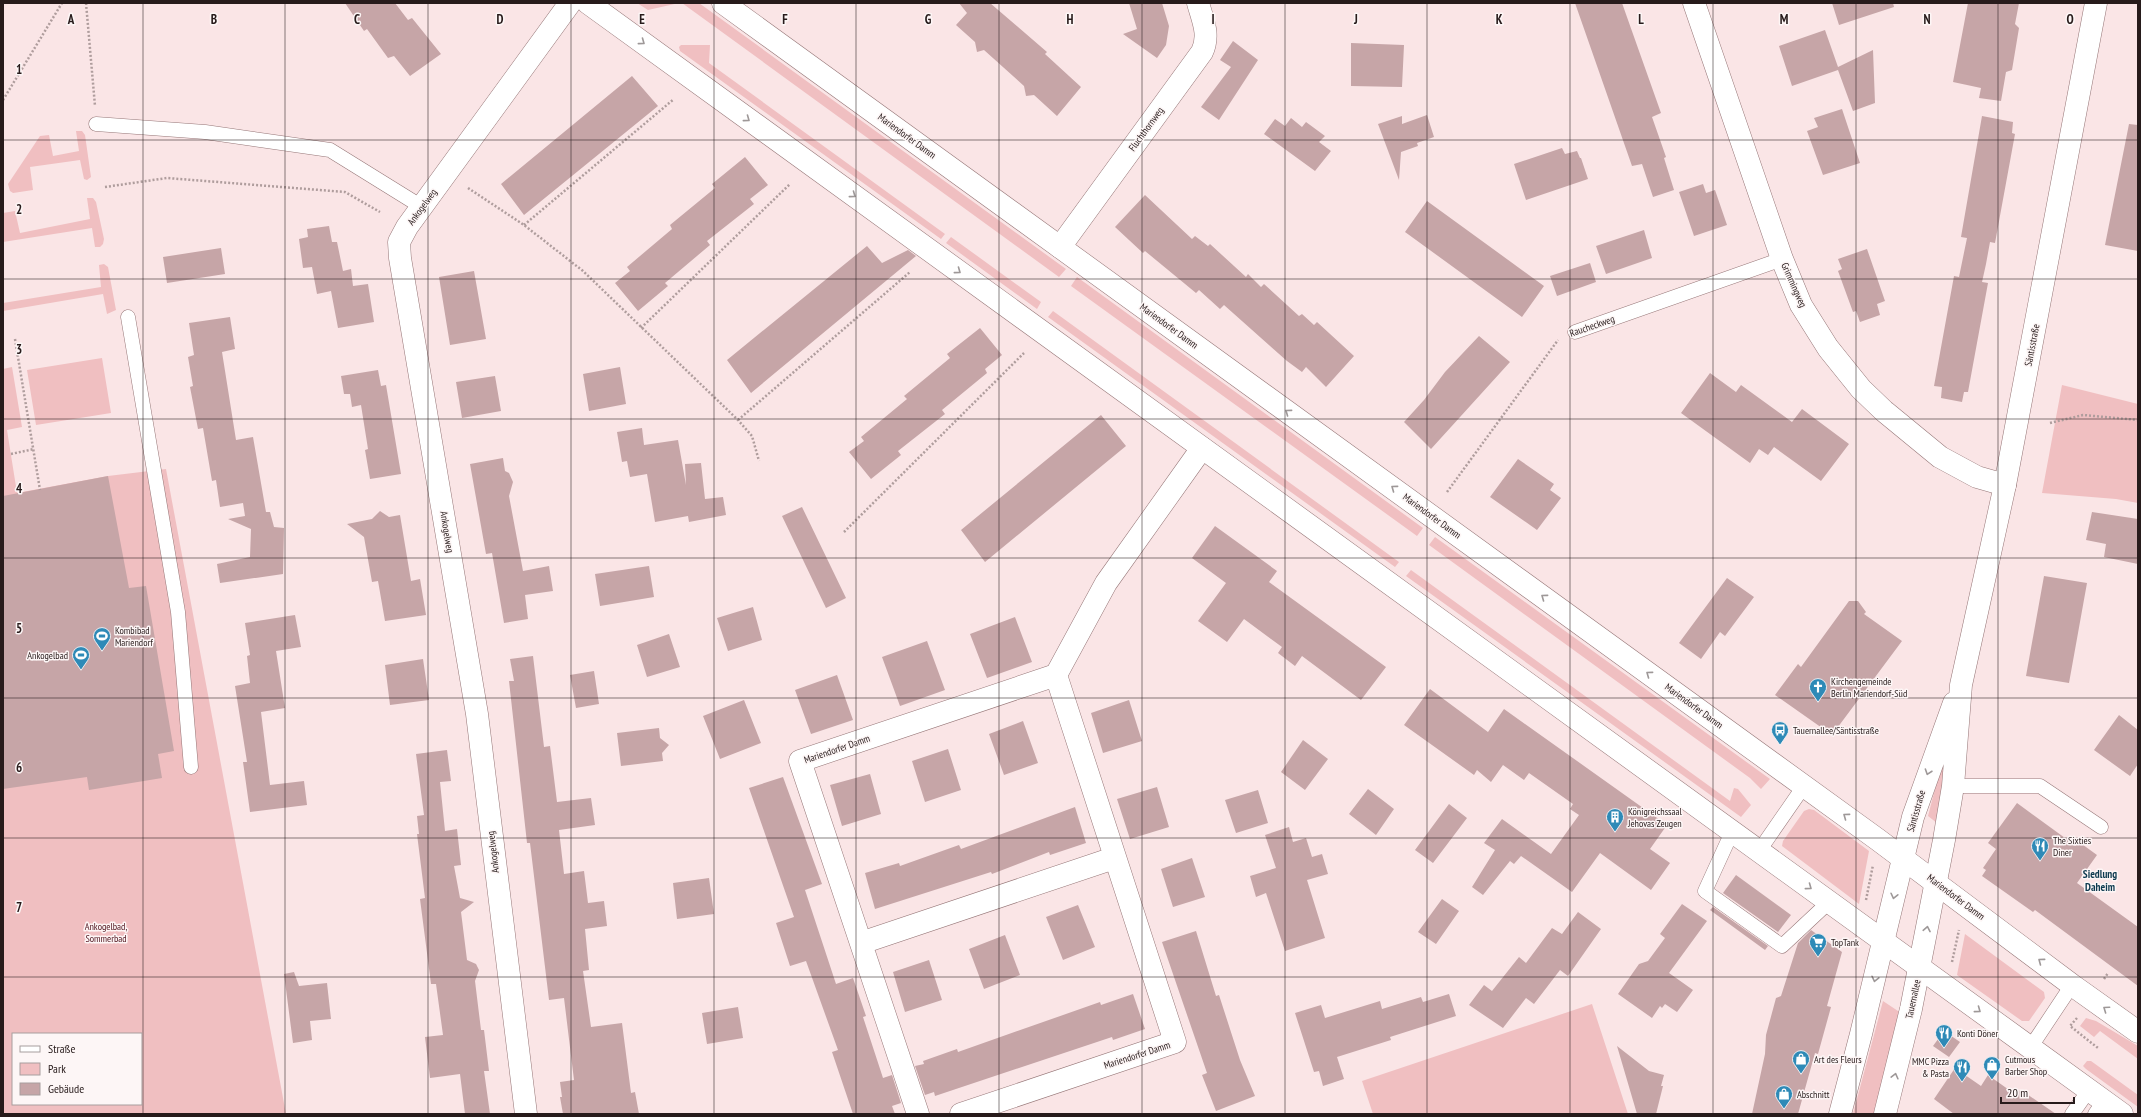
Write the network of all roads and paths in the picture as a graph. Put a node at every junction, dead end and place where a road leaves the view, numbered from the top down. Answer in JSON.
{"nodes":[{"id":1,"x":62,"y":3,"type":"edge"},
{"id":2,"x":86,"y":3,"type":"edge"},
{"id":3,"x":570,"y":3,"type":"edge"},
{"id":4,"x":588,"y":3,"type":"edge"},
{"id":5,"x":723,"y":3,"type":"edge"},
{"id":6,"x":1198,"y":3,"type":"edge"},
{"id":7,"x":1694,"y":3,"type":"edge"},
{"id":8,"x":2096,"y":3,"type":"edge"},
{"id":9,"x":674,"y":99,"type":"dead end"},
{"id":10,"x":3,"y":100,"type":"edge"},
{"id":11,"x":96,"y":124,"type":"joint"},
{"id":12,"x":790,"y":184,"type":"dead end"},
{"id":13,"x":105,"y":187,"type":"dead end"},
{"id":14,"x":468,"y":188,"type":"dead end"},
{"id":15,"x":422,"y":207,"type":"junction"},
{"id":16,"x":380,"y":212,"type":"dead end"},
{"id":17,"x":524,"y":225,"type":"junction"},
{"id":18,"x":1060,"y":247,"type":"junction"},
{"id":19,"x":1782,"y":259,"type":"junction"},
{"id":20,"x":910,"y":272,"type":"dead end"},
{"id":21,"x":128,"y":317,"type":"dead end"},
{"id":22,"x":640,"y":328,"type":"junction"},
{"id":23,"x":1574,"y":332,"type":"joint"},
{"id":24,"x":15,"y":339,"type":"dead end"},
{"id":25,"x":1024,"y":353,"type":"dead end"},
{"id":26,"x":738,"y":420,"type":"junction"},
{"id":27,"x":2138,"y":420,"type":"edge"},
{"id":28,"x":2050,"y":423,"type":"dead end"},
{"id":29,"x":34,"y":448,"type":"junction"},
{"id":30,"x":1202,"y":448,"type":"junction"},
{"id":31,"x":11,"y":454,"type":"dead end"},
{"id":32,"x":759,"y":461,"type":"dead end"},
{"id":33,"x":2004,"y":485,"type":"junction"},
{"id":34,"x":40,"y":490,"type":"dead end"},
{"id":35,"x":1447,"y":492,"type":"dead end"},
{"id":36,"x":844,"y":532,"type":"dead end"},
{"id":37,"x":1056,"y":675,"type":"junction"},
{"id":38,"x":1961,"y":685,"type":"junction"},
{"id":39,"x":191,"y":767,"type":"dead end"},
{"id":40,"x":1804,"y":786,"type":"junction"},
{"id":41,"x":1953,"y":786,"type":"junction"},
{"id":42,"x":2101,"y":828,"type":"dead end"},
{"id":43,"x":1732,"y":832,"type":"junction"},
{"id":44,"x":1759,"y":851,"type":"junction"},
{"id":45,"x":1114,"y":858,"type":"junction"},
{"id":46,"x":1903,"y":858,"type":"junction"},
{"id":47,"x":1873,"y":862,"type":"dead end"},
{"id":48,"x":1936,"y":883,"type":"junction"},
{"id":49,"x":1829,"y":902,"type":"junction"},
{"id":50,"x":1865,"y":908,"type":"dead end"},
{"id":51,"x":1959,"y":930,"type":"dead end"},
{"id":52,"x":1884,"y":941,"type":"junction"},
{"id":53,"x":861,"y":943,"type":"junction"},
{"id":54,"x":1952,"y":963,"type":"dead end"},
{"id":55,"x":1919,"y":967,"type":"junction"},
{"id":56,"x":2072,"y":985,"type":"junction"},
{"id":57,"x":2070,"y":1026,"type":"dead end"},
{"id":58,"x":2138,"y":1032,"type":"edge"},
{"id":59,"x":2030,"y":1048,"type":"junction"},
{"id":60,"x":2098,"y":1048,"type":"dead end"},
{"id":61,"x":2096,"y":1102,"type":"edge"},
{"id":62,"x":526,"y":1114,"type":"edge"},
{"id":63,"x":918,"y":1114,"type":"edge"},
{"id":64,"x":961,"y":1114,"type":"edge"},
{"id":65,"x":1840,"y":1114,"type":"edge"},
{"id":66,"x":1885,"y":1114,"type":"edge"},
{"id":67,"x":2072,"y":1114,"type":"edge"},
{"id":68,"x":2122,"y":1114,"type":"edge"}],
"edges":[{"from":1,"to":10,"type":"path"},
{"from":2,"to":11,"type":"path"},
{"from":3,"to":15,"type":"street","name":"Ankogelweg"},
{"from":4,"to":30,"type":"street","one_way":true},
{"from":5,"to":18,"type":"street","name":"Mariendorfer Damm"},
{"from":6,"to":18,"type":"street","name":"Fluchthornweg"},
{"from":7,"to":19,"type":"street","name":"Grimmingweg"},
{"from":8,"to":33,"type":"street","name":"Säntisstraße"},
{"from":9,"to":17,"type":"path"},
{"from":11,"to":15,"type":"lane"},
{"from":12,"to":22,"type":"path"},
{"from":13,"to":16,"type":"path"},
{"from":14,"to":17,"type":"path"},
{"from":15,"to":62,"type":"street","name":"Ankogelweg"},
{"from":17,"to":22,"type":"path"},
{"from":40,"to":18,"type":"street","name":"Mariendorfer Damm","one_way":true},
{"from":19,"to":23,"type":"lane","name":"Raucheckweg"},
{"from":19,"to":33,"type":"street","name":"Grimmingweg"},
{"from":20,"to":26,"type":"path"},
{"from":21,"to":39,"type":"lane"},
{"from":22,"to":26,"type":"path"},
{"from":23,"to":35,"type":"path","name":"Raucheckweg"},
{"from":24,"to":29,"type":"path"},
{"from":25,"to":36,"type":"path"},
{"from":26,"to":32,"type":"path"},
{"from":27,"to":28,"type":"path"},
{"from":29,"to":31,"type":"path"},
{"from":29,"to":34,"type":"path"},
{"from":30,"to":37,"type":"street"},
{"from":30,"to":43,"type":"street"},
{"from":33,"to":38,"type":"street","name":"Säntisstraße"},
{"from":37,"to":45,"type":"street","name":"Mariendorfer Damm"},
{"from":37,"to":53,"type":"street","name":"Mariendorfer Damm"},
{"from":38,"to":41,"type":"street","name":"Säntisstraße"},
{"from":38,"to":46,"type":"street","name":"Säntisstraße","one_way":true},
{"from":40,"to":44,"type":"lane"},
{"from":46,"to":40,"type":"street","name":"Mariendorfer Damm","one_way":true},
{"from":41,"to":42,"type":"lane"},
{"from":41,"to":48,"type":"street","name":"Säntisstraße"},
{"from":43,"to":44,"type":"street"},
{"from":43,"to":49,"type":"lane"},
{"from":44,"to":49,"type":"street","one_way":true},
{"from":45,"to":53,"type":"street"},
{"from":45,"to":64,"type":"street","name":"Mariendorfer Damm"},
{"from":46,"to":48,"type":"street","name":"Mariendorfer Damm"},
{"from":46,"to":52,"type":"street","name":"Säntisstraße","one_way":true},
{"from":47,"to":50,"type":"path"},
{"from":55,"to":48,"type":"street","name":"Tauernallee","one_way":true},
{"from":56,"to":48,"type":"street","name":"Mariendorfer Damm","one_way":true},
{"from":49,"to":52,"type":"street"},
{"from":51,"to":54,"type":"path"},
{"from":52,"to":55,"type":"street"},
{"from":52,"to":65,"type":"street","one_way":true},
{"from":53,"to":63,"type":"street","name":"Mariendorfer Damm"},
{"from":55,"to":59,"type":"street","one_way":true},
{"from":66,"to":55,"type":"street","name":"Tauernallee","one_way":true},
{"from":58,"to":56,"type":"street","name":"Mariendorfer Damm","one_way":true},
{"from":56,"to":59,"type":"lane"},
{"from":57,"to":60,"type":"path"},
{"from":59,"to":61,"type":"street"},
{"from":61,"to":67,"type":"lane"},
{"from":61,"to":68,"type":"street"}]}
